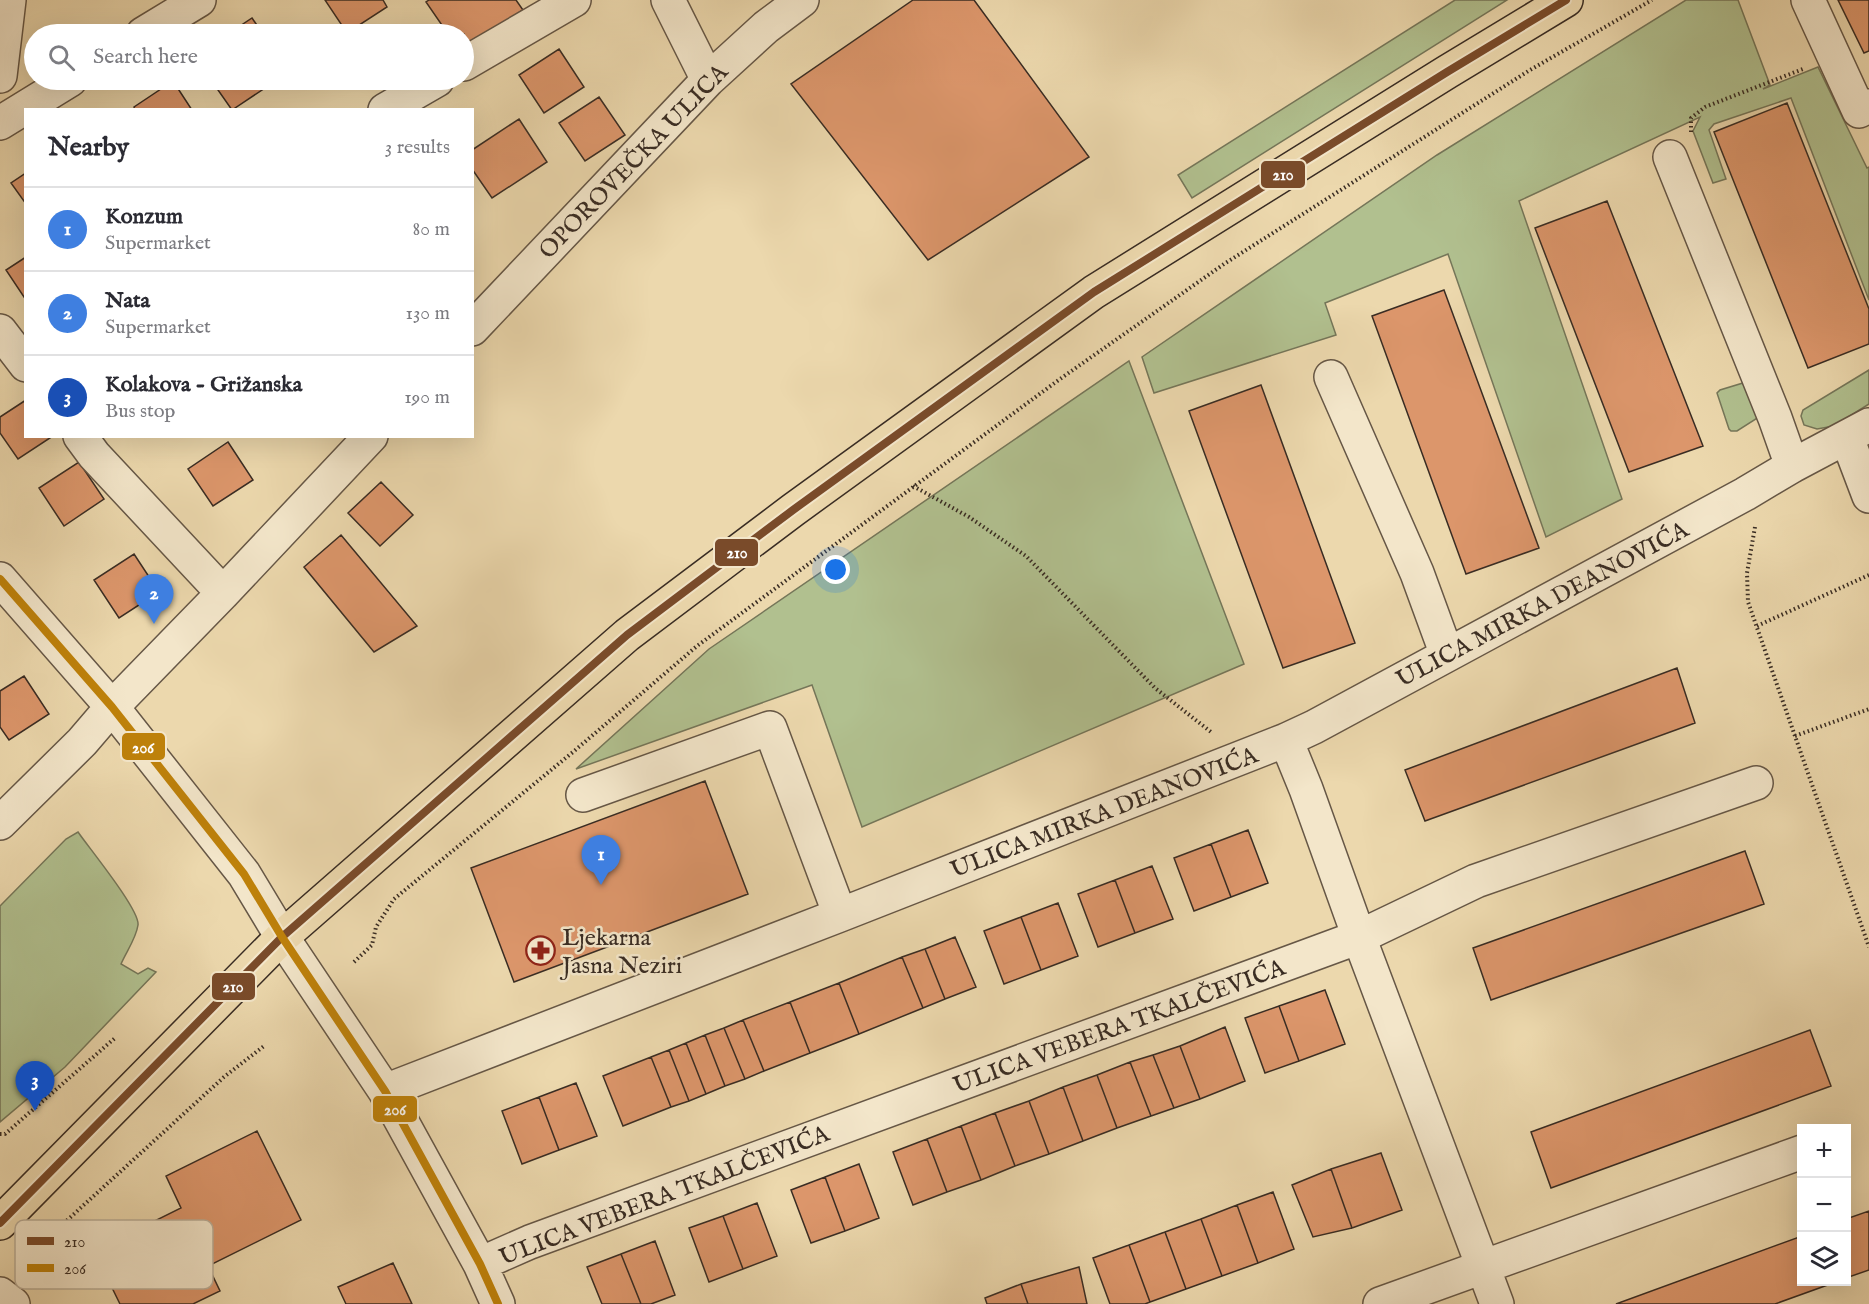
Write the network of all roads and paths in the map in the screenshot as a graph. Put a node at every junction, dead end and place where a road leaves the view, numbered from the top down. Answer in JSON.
{"nodes":[{"id":1,"x":9,"y":0,"type":"edge"},
{"id":2,"x":199,"y":0,"type":"edge"},
{"id":3,"x":574,"y":0,"type":"edge"},
{"id":4,"x":668,"y":0,"type":"edge"},
{"id":5,"x":802,"y":0,"type":"edge"},
{"id":6,"x":1566,"y":0,"type":"edge"},
{"id":7,"x":1652,"y":0,"type":"edge"},
{"id":8,"x":1808,"y":0,"type":"edge"},
{"id":9,"x":159,"y":24,"type":"edge"},
{"id":10,"x":474,"y":58,"type":"edge"},
{"id":11,"x":1805,"y":69,"type":"dead end"},
{"id":12,"x":0,"y":76,"type":"edge"},
{"id":13,"x":708,"y":80,"type":"junction"},
{"id":14,"x":54,"y":90,"type":"edge"},
{"id":15,"x":420,"y":90,"type":"edge"},
{"id":16,"x":1869,"y":106,"type":"edge"},
{"id":17,"x":24,"y":108,"type":"edge"},
{"id":18,"x":24,"y":108,"type":"edge"},
{"id":19,"x":388,"y":108,"type":"edge"},
{"id":20,"x":0,"y":123,"type":"edge"},
{"id":21,"x":1691,"y":132,"type":"dead end"},
{"id":22,"x":1670,"y":157,"type":"dead end"},
{"id":23,"x":474,"y":327,"type":"edge"},
{"id":24,"x":0,"y":331,"type":"edge"},
{"id":25,"x":24,"y":362,"type":"edge"},
{"id":26,"x":1331,"y":377,"type":"dead end"},
{"id":27,"x":1858,"y":431,"type":"edge"},
{"id":28,"x":81,"y":438,"type":"edge"},
{"id":29,"x":369,"y":438,"type":"edge"},
{"id":30,"x":1792,"y":466,"type":"junction"},
{"id":31,"x":913,"y":486,"type":"junction"},
{"id":32,"x":1869,"y":496,"type":"edge"},
{"id":33,"x":1756,"y":524,"type":"dead end"},
{"id":34,"x":1869,"y":575,"type":"edge"},
{"id":35,"x":0,"y":579,"type":"edge"},
{"id":36,"x":223,"y":593,"type":"junction"},
{"id":37,"x":1757,"y":626,"type":"junction"},
{"id":38,"x":1447,"y":655,"type":"junction"},
{"id":39,"x":112,"y":707,"type":"junction"},
{"id":40,"x":1869,"y":709,"type":"edge"},
{"id":41,"x":1196,"y":719,"type":"dead end"},
{"id":42,"x":1795,"y":736,"type":"junction"},
{"id":43,"x":1286,"y":740,"type":"junction"},
{"id":44,"x":1756,"y":783,"type":"dead end"},
{"id":45,"x":583,"y":795,"type":"dead end"},
{"id":46,"x":0,"y":823,"type":"edge"},
{"id":47,"x":840,"y":915,"type":"junction"},
{"id":48,"x":282,"y":938,"type":"junction"},
{"id":49,"x":1359,"y":938,"type":"junction"},
{"id":50,"x":1869,"y":947,"type":"edge"},
{"id":51,"x":354,"y":962,"type":"dead end"},
{"id":52,"x":115,"y":1038,"type":"dead end"},
{"id":53,"x":264,"y":1046,"type":"dead end"},
{"id":54,"x":385,"y":1091,"type":"junction"},
{"id":55,"x":0,"y":1134,"type":"edge"},
{"id":56,"x":1797,"y":1154,"type":"edge"},
{"id":57,"x":79,"y":1220,"type":"edge"},
{"id":58,"x":0,"y":1223,"type":"edge"},
{"id":59,"x":480,"y":1264,"type":"junction"},
{"id":60,"x":1484,"y":1266,"type":"junction"},
{"id":61,"x":498,"y":1304,"type":"edge"},
{"id":62,"x":1380,"y":1304,"type":"edge"},
{"id":63,"x":1497,"y":1304,"type":"edge"}],
"edges":[{"from":1,"to":12,"type":"street"},
{"from":2,"to":9,"type":"street"},
{"from":3,"to":10,"type":"street"},
{"from":4,"to":13,"type":"street"},
{"from":5,"to":13,"type":"street","name":"OPOROVEČKA ULICA"},
{"from":6,"to":48,"type":"main road"},
{"from":7,"to":31,"type":"path"},
{"from":8,"to":16,"type":"street"},
{"from":11,"to":21,"type":"path"},
{"from":13,"to":23,"type":"street","name":"OPOROVEČKA ULICA"},
{"from":14,"to":17,"type":"street"},
{"from":15,"to":19,"type":"street"},
{"from":18,"to":20,"type":"street"},
{"from":22,"to":30,"type":"street"},
{"from":24,"to":25,"type":"street"},
{"from":26,"to":38,"type":"street"},
{"from":27,"to":30,"type":"street","name":"ULICA MIRKA DEANOVIĆA"},
{"from":27,"to":32,"type":"street"},
{"from":28,"to":36,"type":"street"},
{"from":29,"to":36,"type":"street"},
{"from":30,"to":38,"type":"street","name":"ULICA MIRKA DEANOVIĆA"},
{"from":31,"to":41,"type":"path"},
{"from":31,"to":51,"type":"path"},
{"from":33,"to":37,"type":"path"},
{"from":34,"to":37,"type":"path"},
{"from":35,"to":39,"type":"street"},
{"from":36,"to":39,"type":"street"},
{"from":37,"to":42,"type":"path"},
{"from":38,"to":43,"type":"street","name":"ULICA MIRKA DEANOVIĆA"},
{"from":39,"to":46,"type":"street"},
{"from":39,"to":48,"type":"street"},
{"from":40,"to":42,"type":"path"},
{"from":42,"to":50,"type":"path"},
{"from":43,"to":47,"type":"street","name":"ULICA MIRKA DEANOVIĆA"},
{"from":43,"to":49,"type":"street"},
{"from":44,"to":49,"type":"street","name":"ULICA VEBERA TKALČEVIĆA"},
{"from":45,"to":47,"type":"street"},
{"from":47,"to":54,"type":"street","name":"ULICA MIRKA DEANOVIĆA"},
{"from":48,"to":54,"type":"street"},
{"from":48,"to":58,"type":"main road"},
{"from":49,"to":59,"type":"street","name":"ULICA VEBERA TKALČEVIĆA"},
{"from":49,"to":60,"type":"street"},
{"from":52,"to":55,"type":"path"},
{"from":53,"to":57,"type":"path"},
{"from":54,"to":59,"type":"street"},
{"from":56,"to":60,"type":"street"},
{"from":59,"to":61,"type":"street"},
{"from":60,"to":62,"type":"street"},
{"from":60,"to":63,"type":"street"}]}
